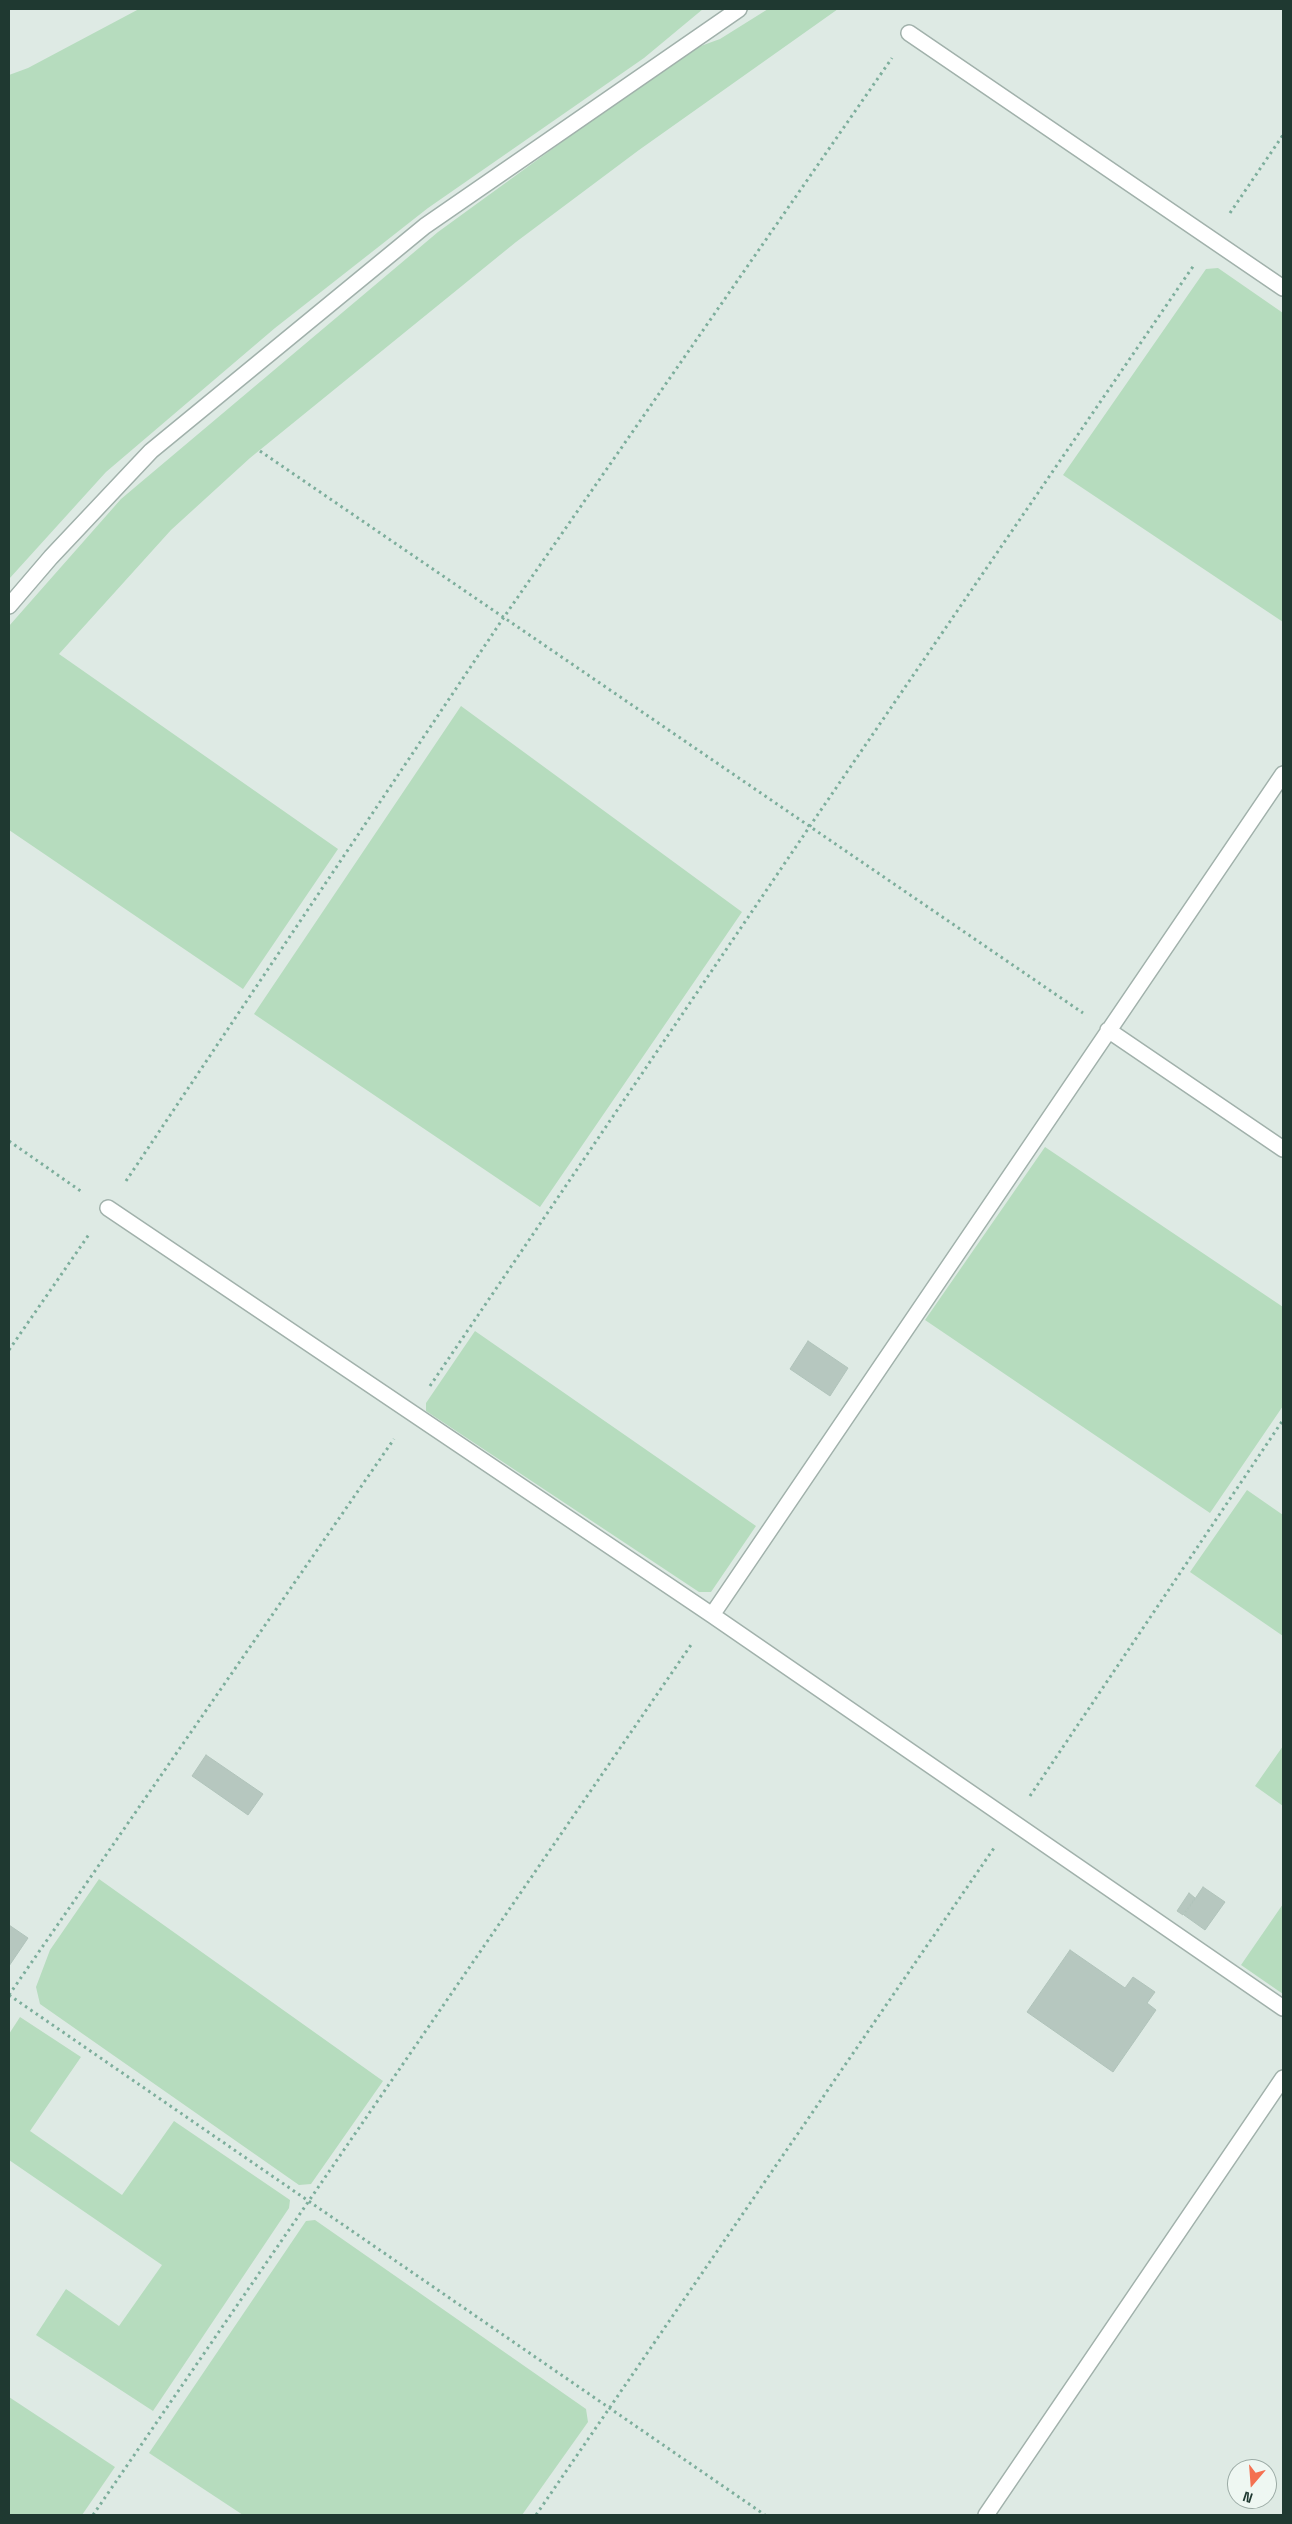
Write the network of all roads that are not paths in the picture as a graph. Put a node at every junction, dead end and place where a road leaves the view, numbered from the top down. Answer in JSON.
{"nodes":[{"id":1,"x":739,"y":9,"type":"edge"},
{"id":2,"x":910,"y":33,"type":"road end"},
{"id":3,"x":1283,"y":288,"type":"edge"},
{"id":4,"x":9,"y":606,"type":"edge"},
{"id":5,"x":1283,"y":774,"type":"edge"},
{"id":6,"x":1108,"y":1030,"type":"junction"},
{"id":7,"x":1283,"y":1149,"type":"edge"},
{"id":8,"x":108,"y":1208,"type":"road end"},
{"id":9,"x":712,"y":1615,"type":"junction"},
{"id":10,"x":1283,"y":2008,"type":"edge"},
{"id":11,"x":1283,"y":2078,"type":"edge"},
{"id":12,"x":986,"y":2515,"type":"edge"}],
"edges":[{"from":1,"to":4,"type":"street"},
{"from":2,"to":3,"type":"street"},
{"from":5,"to":6,"type":"street"},
{"from":6,"to":7,"type":"street"},
{"from":6,"to":9,"type":"street"},
{"from":8,"to":9,"type":"street"},
{"from":9,"to":10,"type":"street"},
{"from":11,"to":12,"type":"street"}]}
